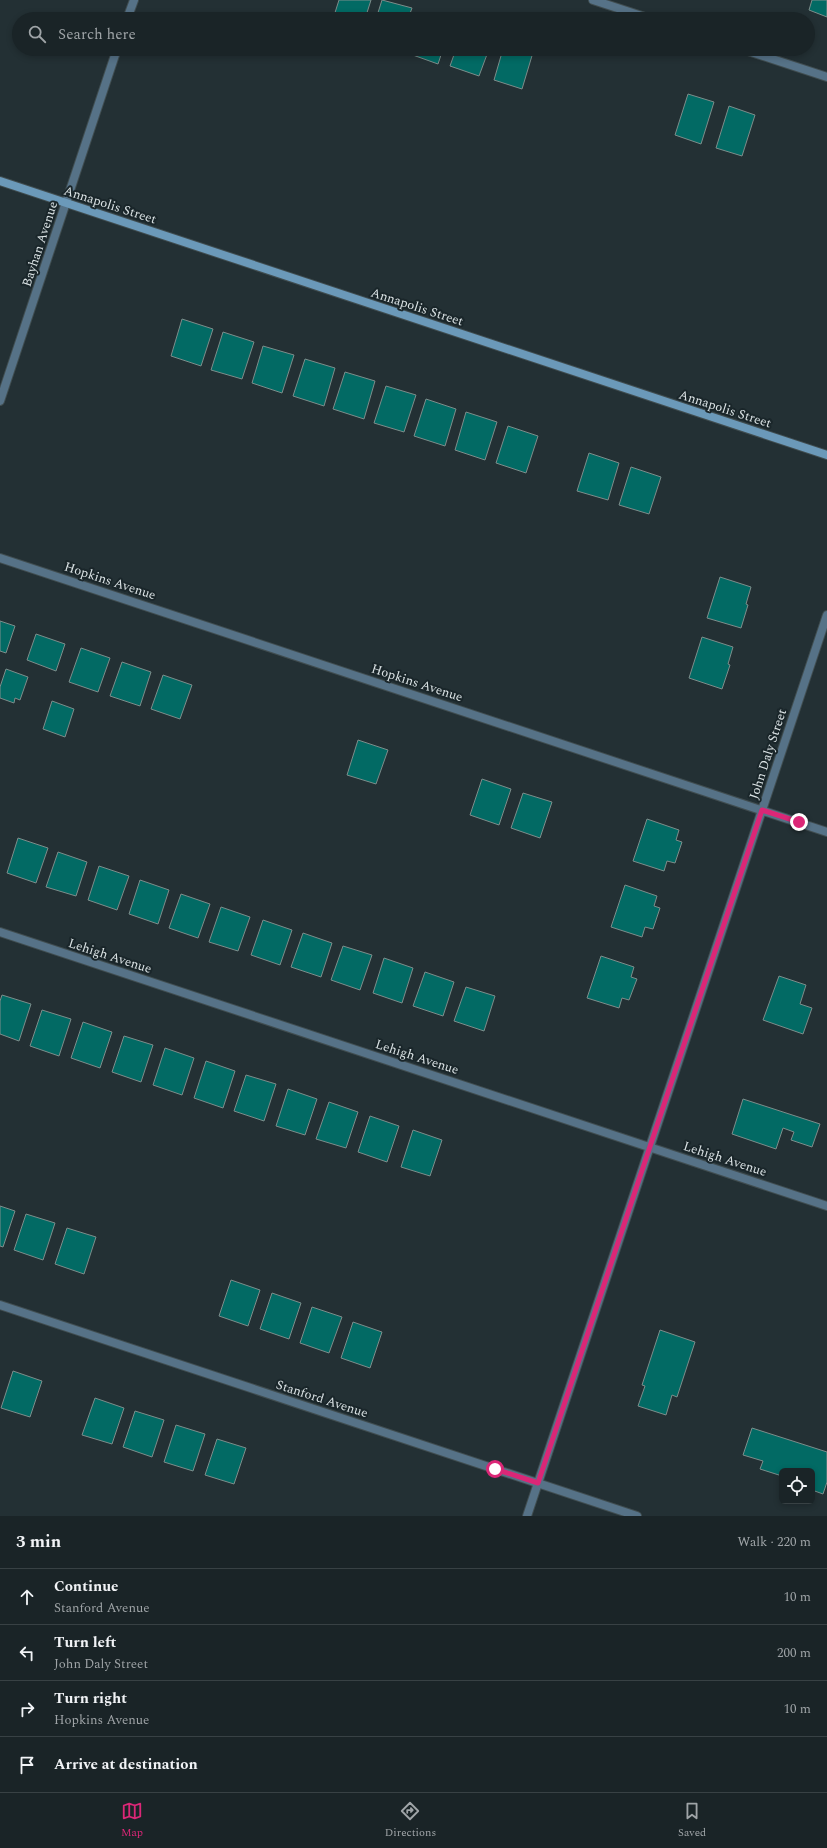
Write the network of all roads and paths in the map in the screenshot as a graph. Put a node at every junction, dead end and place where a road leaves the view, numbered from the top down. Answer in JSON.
{"nodes":[{"id":1,"x":134,"y":0,"type":"edge"},
{"id":2,"x":593,"y":0,"type":"edge"},
{"id":3,"x":130,"y":12,"type":"edge"},
{"id":4,"x":630,"y":12,"type":"edge"},
{"id":5,"x":115,"y":56,"type":"edge"},
{"id":6,"x":763,"y":56,"type":"edge"},
{"id":7,"x":827,"y":77,"type":"edge"},
{"id":8,"x":0,"y":181,"type":"edge"},
{"id":9,"x":66,"y":203,"type":"junction"},
{"id":10,"x":0,"y":401,"type":"edge"},
{"id":11,"x":827,"y":455,"type":"edge"},
{"id":12,"x":0,"y":558,"type":"edge"},
{"id":13,"x":827,"y":615,"type":"edge"},
{"id":14,"x":762,"y":810,"type":"junction"},
{"id":15,"x":827,"y":832,"type":"edge"},
{"id":16,"x":0,"y":932,"type":"edge"},
{"id":17,"x":649,"y":1147,"type":"junction"},
{"id":18,"x":827,"y":1206,"type":"edge"},
{"id":19,"x":0,"y":1304,"type":"edge"},
{"id":20,"x":538,"y":1483,"type":"junction"},
{"id":21,"x":527,"y":1516,"type":"edge"},
{"id":22,"x":637,"y":1516,"type":"edge"}],
"edges":[{"from":1,"to":3,"type":"street"},
{"from":2,"to":4,"type":"street"},
{"from":5,"to":9,"type":"street","name":"Bayhan Avenue"},
{"from":6,"to":7,"type":"street"},
{"from":8,"to":9,"type":"street","name":"Annapolis Street"},
{"from":9,"to":10,"type":"street","name":"Bayhan Avenue"},
{"from":9,"to":11,"type":"street","name":"Annapolis Street"},
{"from":12,"to":14,"type":"street","name":"Hopkins Avenue"},
{"from":13,"to":14,"type":"street","name":"John Daly Street"},
{"from":14,"to":15,"type":"street","name":"Hopkins Avenue"},
{"from":14,"to":17,"type":"street","name":"John Daly Street"},
{"from":16,"to":17,"type":"street","name":"Lehigh Avenue"},
{"from":17,"to":18,"type":"street","name":"Lehigh Avenue"},
{"from":17,"to":20,"type":"street","name":"John Daly Street"},
{"from":19,"to":20,"type":"street","name":"Stanford Avenue"},
{"from":20,"to":21,"type":"street","name":"John Daly Street"},
{"from":20,"to":22,"type":"street","name":"Stanford Avenue"}]}
